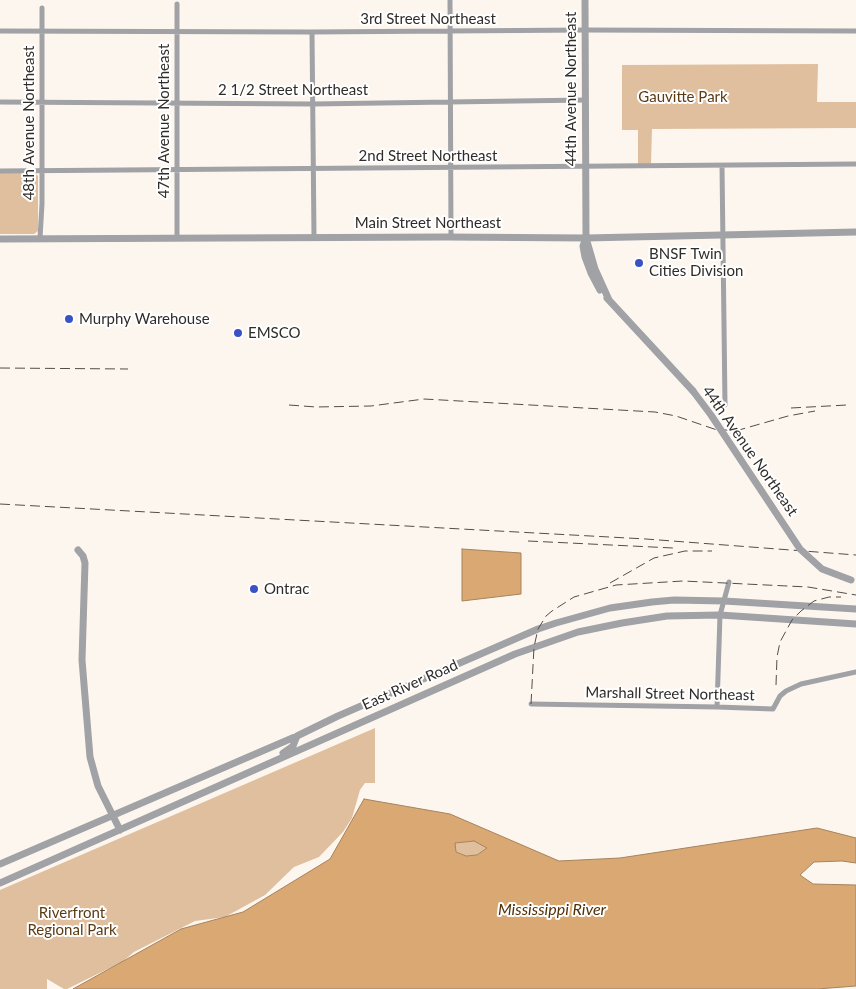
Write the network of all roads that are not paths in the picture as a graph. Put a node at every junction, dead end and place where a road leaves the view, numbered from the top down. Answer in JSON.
{"nodes":[{"id":1,"x":450,"y":0,"type":"edge"},
{"id":2,"x":585,"y":0,"type":"edge"},
{"id":3,"x":177,"y":4,"type":"dead end"},
{"id":4,"x":42,"y":8,"type":"dead end"},
{"id":5,"x":585,"y":30,"type":"junction"},
{"id":6,"x":0,"y":31,"type":"edge"},
{"id":7,"x":42,"y":31,"type":"junction"},
{"id":8,"x":856,"y":31,"type":"edge"},
{"id":9,"x":177,"y":32,"type":"junction"},
{"id":10,"x":312,"y":32,"type":"junction"},
{"id":11,"x":450,"y":32,"type":"junction"},
{"id":12,"x":585,"y":100,"type":"junction"},
{"id":13,"x":0,"y":102,"type":"edge"},
{"id":14,"x":451,"y":102,"type":"junction"},
{"id":15,"x":42,"y":103,"type":"junction"},
{"id":16,"x":178,"y":103,"type":"junction"},
{"id":17,"x":313,"y":104,"type":"junction"},
{"id":18,"x":856,"y":164,"type":"edge"},
{"id":19,"x":722,"y":166,"type":"junction"},
{"id":20,"x":586,"y":167,"type":"junction"},
{"id":21,"x":451,"y":168,"type":"junction"},
{"id":22,"x":313,"y":169,"type":"junction"},
{"id":23,"x":177,"y":170,"type":"junction"},
{"id":24,"x":0,"y":171,"type":"edge"},
{"id":25,"x":42,"y":171,"type":"junction"},
{"id":26,"x":856,"y":232,"type":"edge"},
{"id":27,"x":723,"y":234,"type":"junction"},
{"id":28,"x":451,"y":236,"type":"junction"},
{"id":29,"x":314,"y":237,"type":"junction"},
{"id":30,"x":40,"y":238,"type":"junction"},
{"id":31,"x":177,"y":238,"type":"junction"},
{"id":32,"x":586,"y":238,"type":"junction"},
{"id":33,"x":0,"y":239,"type":"edge"},
{"id":34,"x":725,"y":405,"type":"dead end"},
{"id":35,"x":78,"y":550,"type":"dead end"},
{"id":36,"x":853,"y":581,"type":"edge"},
{"id":37,"x":729,"y":582,"type":"dead end"},
{"id":38,"x":724,"y":601,"type":"junction"},
{"id":39,"x":856,"y":608,"type":"edge"},
{"id":40,"x":720,"y":616,"type":"junction"},
{"id":41,"x":856,"y":624,"type":"edge"},
{"id":42,"x":856,"y":672,"type":"edge"},
{"id":43,"x":531,"y":704,"type":"dead end"},
{"id":44,"x":718,"y":707,"type":"junction"},
{"id":45,"x":297,"y":736,"type":"junction"},
{"id":46,"x":262,"y":766,"type":"junction"},
{"id":47,"x":113,"y":814,"type":"junction"},
{"id":48,"x":120,"y":830,"type":"junction"},
{"id":49,"x":0,"y":864,"type":"edge"},
{"id":50,"x":0,"y":883,"type":"edge"}],
"edges":[{"from":1,"to":11,"type":"street"},
{"from":2,"to":5,"type":"street","name":"44th Avenue Northeast"},
{"from":3,"to":9,"type":"street","name":"47th Avenue Northeast"},
{"from":4,"to":7,"type":"street","name":"48th Avenue Northeast"},
{"from":5,"to":8,"type":"street","name":"3rd Street Northeast"},
{"from":5,"to":11,"type":"street","name":"3rd Street Northeast"},
{"from":5,"to":12,"type":"street","name":"44th Avenue Northeast"},
{"from":6,"to":7,"type":"street","name":"3rd Street Northeast"},
{"from":7,"to":9,"type":"street","name":"3rd Street Northeast"},
{"from":7,"to":15,"type":"street","name":"48th Avenue Northeast"},
{"from":9,"to":10,"type":"street","name":"3rd Street Northeast"},
{"from":9,"to":16,"type":"street","name":"47th Avenue Northeast"},
{"from":10,"to":11,"type":"street","name":"3rd Street Northeast"},
{"from":10,"to":17,"type":"street"},
{"from":11,"to":14,"type":"street"},
{"from":12,"to":14,"type":"street","name":"2 1/2 Street Northeast"},
{"from":12,"to":20,"type":"street","name":"44th Avenue Northeast"},
{"from":13,"to":15,"type":"street","name":"2 1/2 Street Northeast"},
{"from":14,"to":17,"type":"street","name":"2 1/2 Street Northeast"},
{"from":14,"to":21,"type":"street"},
{"from":15,"to":16,"type":"street","name":"2 1/2 Street Northeast"},
{"from":15,"to":25,"type":"street","name":"48th Avenue Northeast"},
{"from":16,"to":17,"type":"street","name":"2 1/2 Street Northeast"},
{"from":16,"to":23,"type":"street","name":"47th Avenue Northeast"},
{"from":17,"to":22,"type":"street"},
{"from":18,"to":19,"type":"street","name":"2nd Street Northeast"},
{"from":19,"to":20,"type":"street","name":"2nd Street Northeast"},
{"from":19,"to":27,"type":"street"},
{"from":20,"to":21,"type":"street","name":"2nd Street Northeast"},
{"from":20,"to":32,"type":"street","name":"44th Avenue Northeast"},
{"from":21,"to":22,"type":"street","name":"2nd Street Northeast"},
{"from":21,"to":28,"type":"street"},
{"from":22,"to":23,"type":"street","name":"2nd Street Northeast"},
{"from":22,"to":29,"type":"street"},
{"from":23,"to":25,"type":"street","name":"2nd Street Northeast"},
{"from":23,"to":31,"type":"street","name":"47th Avenue Northeast"},
{"from":24,"to":25,"type":"street","name":"2nd Street Northeast"},
{"from":25,"to":30,"type":"street","name":"48th Avenue Northeast"},
{"from":26,"to":27,"type":"street","name":"Main Street Northeast"},
{"from":27,"to":32,"type":"street","name":"Main Street Northeast"},
{"from":27,"to":34,"type":"street"},
{"from":28,"to":29,"type":"street","name":"Main Street Northeast"},
{"from":28,"to":32,"type":"street","name":"Main Street Northeast"},
{"from":29,"to":31,"type":"street","name":"Main Street Northeast"},
{"from":30,"to":31,"type":"street","name":"Main Street Northeast"},
{"from":30,"to":33,"type":"street","name":"Main Street Northeast"},
{"from":32,"to":36,"type":"street","name":"44th Avenue Northeast","bridge":true},
{"from":35,"to":47,"type":"street"},
{"from":37,"to":38,"type":"street"},
{"from":38,"to":39,"type":"street","name":"East River Road"},
{"from":38,"to":40,"type":"street"},
{"from":38,"to":45,"type":"street","name":"East River Road"},
{"from":40,"to":41,"type":"street","name":"East River Road"},
{"from":40,"to":44,"type":"street"},
{"from":40,"to":46,"type":"street","name":"East River Road"},
{"from":42,"to":44,"type":"street","name":"Marshall Street Northeast"},
{"from":43,"to":44,"type":"street","name":"Marshall Street Northeast"},
{"from":45,"to":46,"type":"street"},
{"from":45,"to":47,"type":"street","name":"East River Road"},
{"from":46,"to":48,"type":"street","name":"East River Road"},
{"from":47,"to":48,"type":"street"},
{"from":47,"to":49,"type":"street","name":"East River Road"},
{"from":48,"to":50,"type":"street","name":"East River Road"}]}
